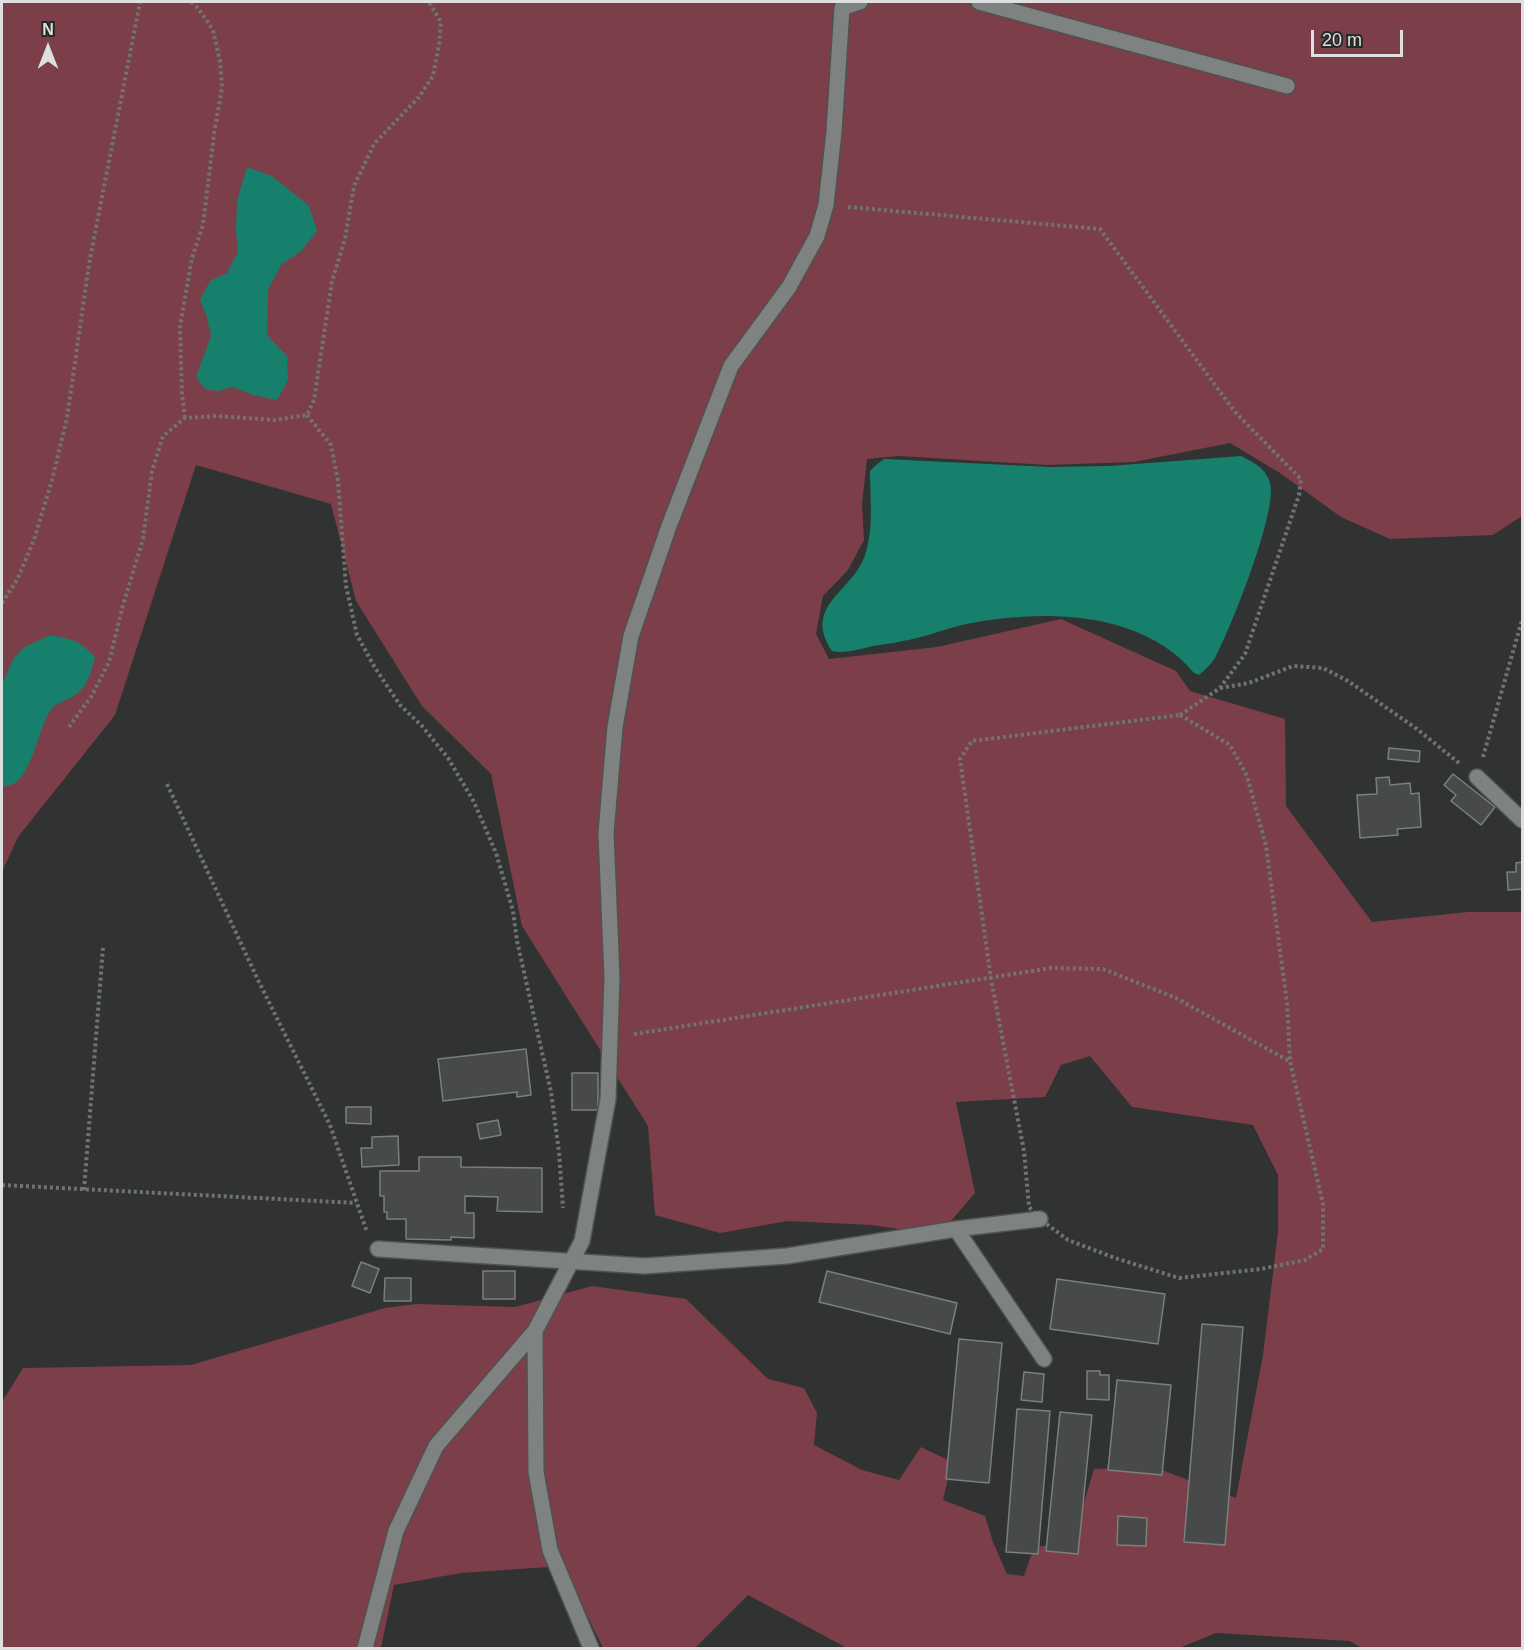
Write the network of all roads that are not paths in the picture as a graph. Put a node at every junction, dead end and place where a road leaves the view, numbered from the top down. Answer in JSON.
{"nodes":[{"id":1,"x":860,"y":2,"type":"edge"},
{"id":2,"x":980,"y":2,"type":"edge"},
{"id":3,"x":1287,"y":86,"type":"dead end"},
{"id":4,"x":1477,"y":777,"type":"road end"},
{"id":5,"x":1522,"y":820,"type":"edge"},
{"id":6,"x":1040,"y":1219,"type":"road end"},
{"id":7,"x":956,"y":1229,"type":"junction"},
{"id":8,"x":378,"y":1249,"type":"road end"},
{"id":9,"x":572,"y":1261,"type":"junction"},
{"id":10,"x":535,"y":1331,"type":"junction"},
{"id":11,"x":1044,"y":1359,"type":"dead end"},
{"id":12,"x":365,"y":1648,"type":"edge"},
{"id":13,"x":591,"y":1648,"type":"edge"}],
"edges":[{"from":1,"to":9,"type":"street"},
{"from":2,"to":3,"type":"street"},
{"from":4,"to":5,"type":"street"},
{"from":6,"to":7,"type":"street"},
{"from":7,"to":9,"type":"street"},
{"from":7,"to":11,"type":"street"},
{"from":8,"to":9,"type":"street"},
{"from":9,"to":10,"type":"street"},
{"from":10,"to":12,"type":"street"},
{"from":10,"to":13,"type":"street"}]}
